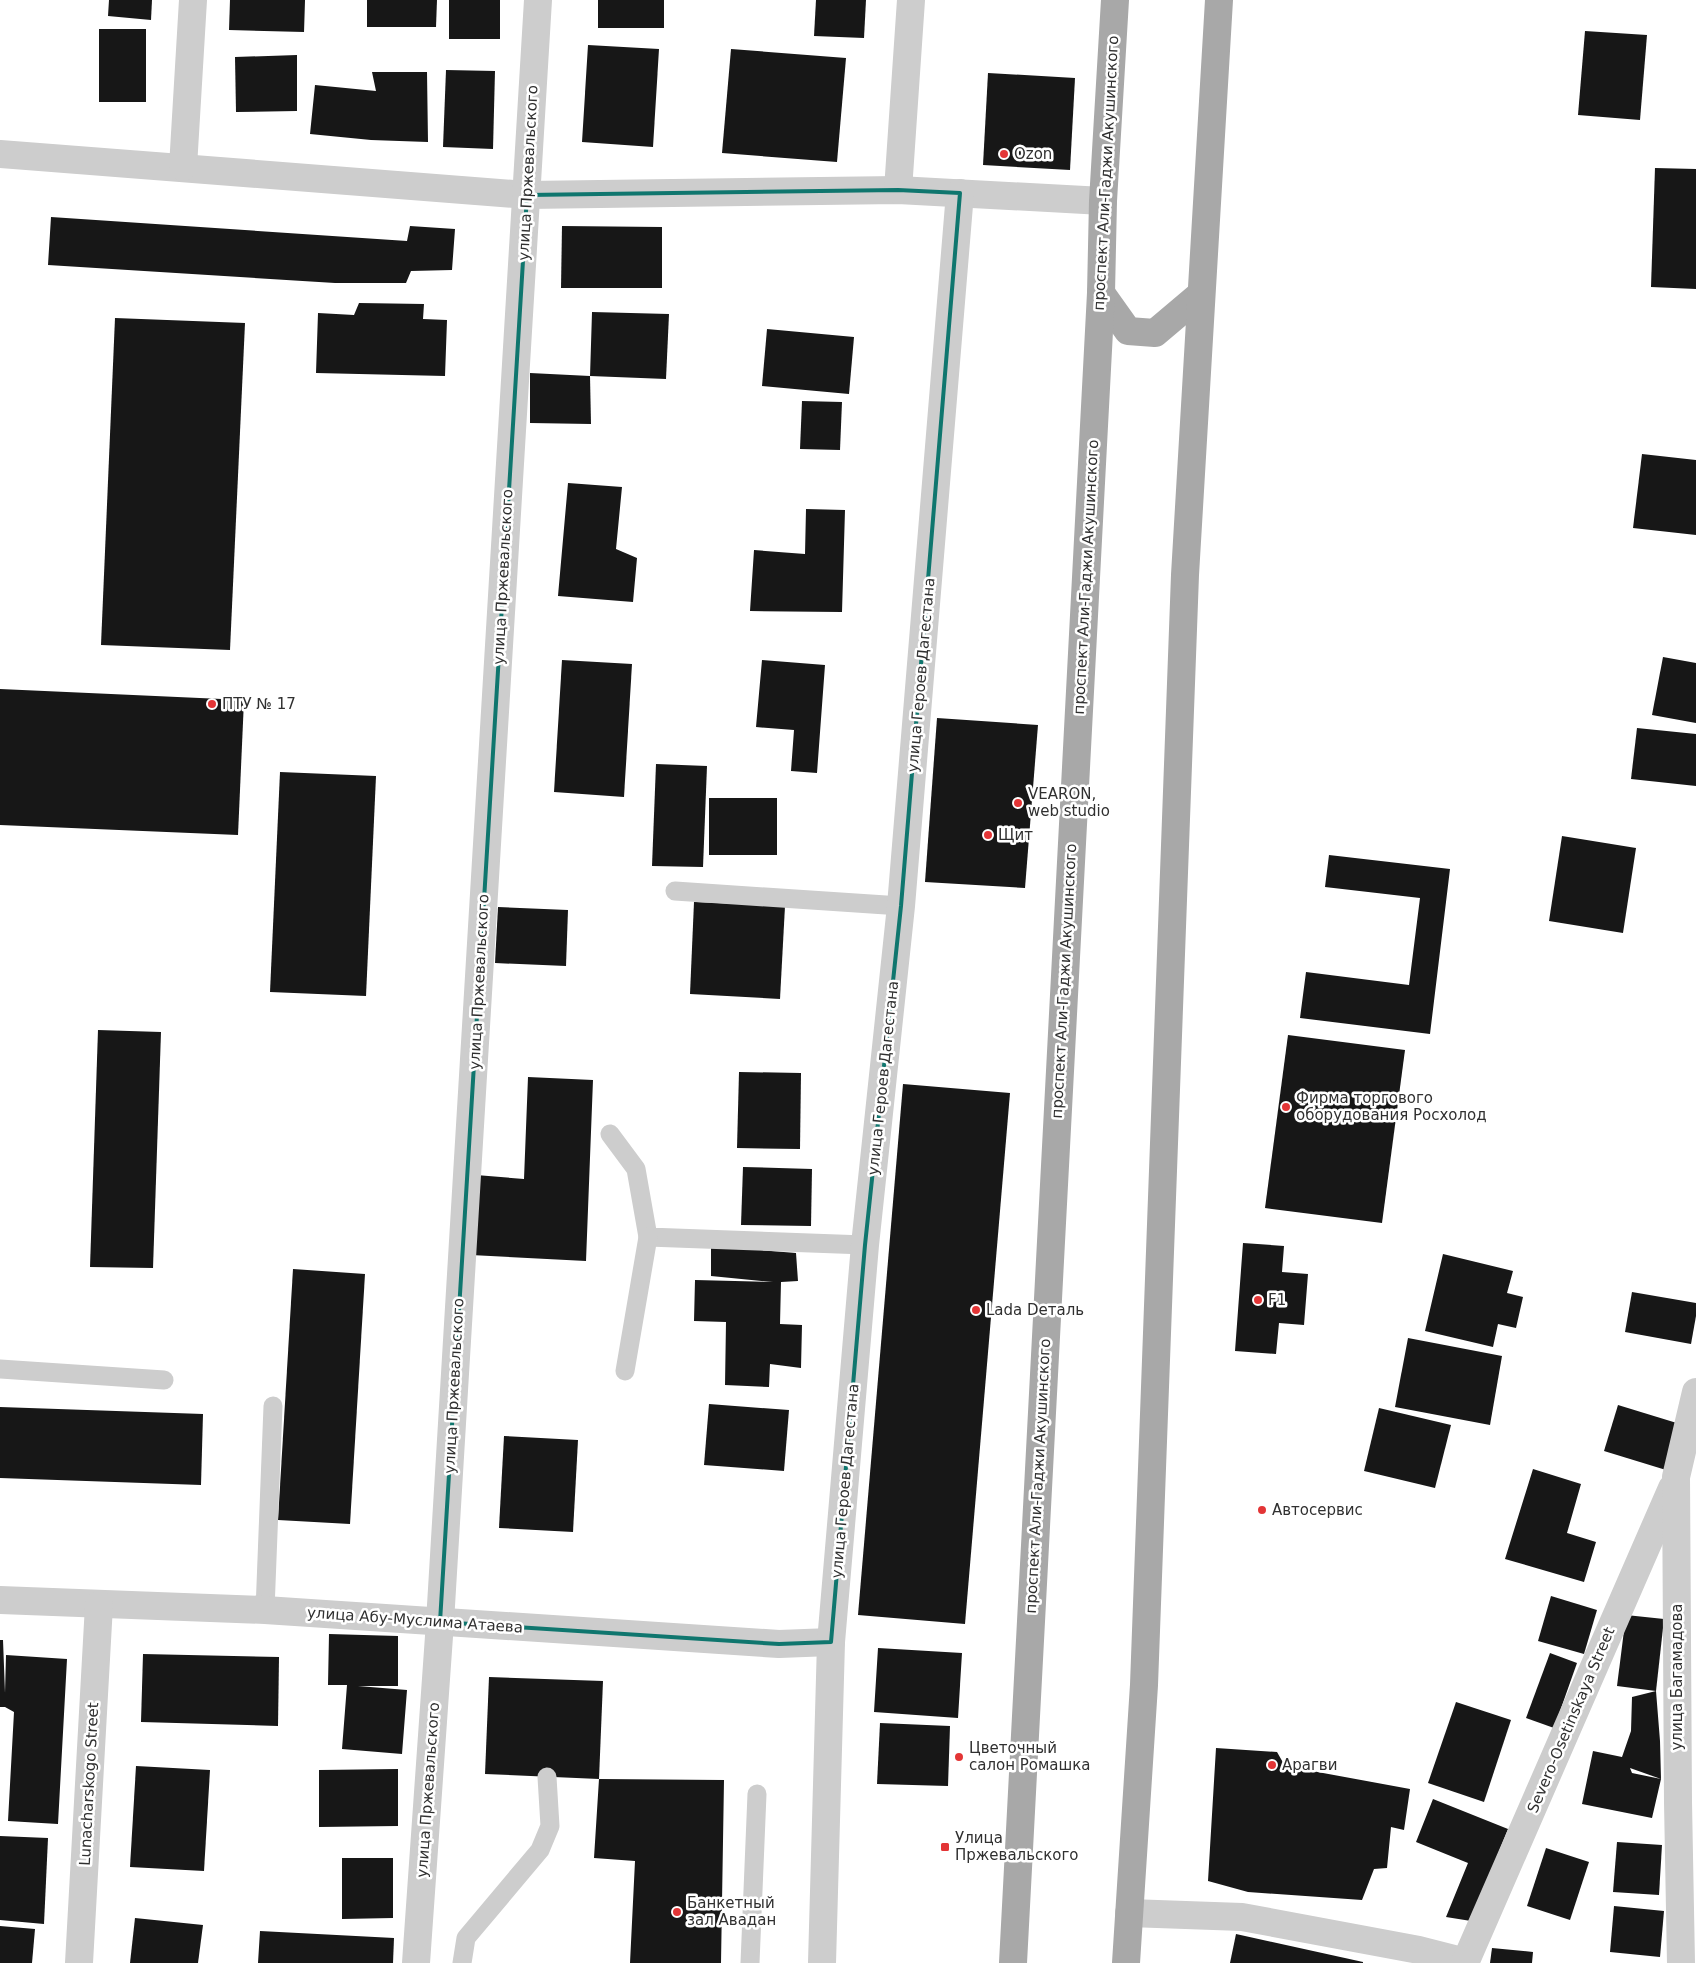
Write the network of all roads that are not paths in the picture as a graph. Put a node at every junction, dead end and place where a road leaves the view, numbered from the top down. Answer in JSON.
{"nodes":[{"id":1,"x":193,"y":0,"type":"edge"},
{"id":2,"x":538,"y":0,"type":"edge"},
{"id":3,"x":910,"y":0,"type":"edge"},
{"id":4,"x":1114,"y":0,"type":"edge"},
{"id":5,"x":1219,"y":0,"type":"edge"},
{"id":6,"x":0,"y":154,"type":"edge"},
{"id":7,"x":183,"y":167,"type":"junction"},
{"id":8,"x":898,"y":190,"type":"junction"},
{"id":9,"x":960,"y":193,"type":"junction"},
{"id":10,"x":527,"y":195,"type":"junction"},
{"id":11,"x":1103,"y":201,"type":"junction"},
{"id":12,"x":1101,"y":293,"type":"junction"},
{"id":13,"x":1200,"y":295,"type":"junction"},
{"id":14,"x":675,"y":891,"type":"dead end"},
{"id":15,"x":902,"y":906,"type":"junction"},
{"id":16,"x":610,"y":1134,"type":"dead end"},
{"id":17,"x":648,"y":1237,"type":"junction"},
{"id":18,"x":865,"y":1245,"type":"junction"},
{"id":19,"x":0,"y":1369,"type":"edge"},
{"id":20,"x":625,"y":1371,"type":"dead end"},
{"id":21,"x":164,"y":1380,"type":"dead end"},
{"id":22,"x":1696,"y":1392,"type":"edge"},
{"id":23,"x":273,"y":1406,"type":"dead end"},
{"id":24,"x":1676,"y":1477,"type":"junction"},
{"id":25,"x":0,"y":1600,"type":"edge"},
{"id":26,"x":99,"y":1605,"type":"junction"},
{"id":27,"x":265,"y":1610,"type":"junction"},
{"id":28,"x":440,"y":1622,"type":"junction"},
{"id":29,"x":830,"y":1642,"type":"junction"},
{"id":30,"x":547,"y":1777,"type":"dead end"},
{"id":31,"x":757,"y":1794,"type":"dead end"},
{"id":32,"x":1129,"y":1913,"type":"junction"},
{"id":33,"x":78,"y":1963,"type":"edge"},
{"id":34,"x":416,"y":1963,"type":"edge"},
{"id":35,"x":462,"y":1963,"type":"edge"},
{"id":36,"x":750,"y":1963,"type":"edge"},
{"id":37,"x":822,"y":1963,"type":"edge"},
{"id":38,"x":1013,"y":1963,"type":"edge"},
{"id":39,"x":1126,"y":1963,"type":"edge"},
{"id":40,"x":1466,"y":1963,"type":"edge"},
{"id":41,"x":1682,"y":1963,"type":"edge"}],
"edges":[{"from":1,"to":7,"type":"street"},
{"from":2,"to":10,"type":"street","name":"улица Пржевальского"},
{"from":3,"to":8,"type":"street"},
{"from":4,"to":11,"type":"main road","name":"проспект Али-Гаджи Акушинского"},
{"from":5,"to":13,"type":"main road"},
{"from":6,"to":7,"type":"street"},
{"from":7,"to":10,"type":"street"},
{"from":8,"to":9,"type":"street"},
{"from":8,"to":10,"type":"street"},
{"from":9,"to":11,"type":"street"},
{"from":9,"to":15,"type":"street","name":"улица Героев Дагестана"},
{"from":10,"to":28,"type":"street","name":"улица Пржевальского"},
{"from":11,"to":12,"type":"main road","name":"проспект Али-Гаджи Акушинского"},
{"from":12,"to":13,"type":"main road"},
{"from":12,"to":38,"type":"main road","name":"проспект Али-Гаджи Акушинского"},
{"from":13,"to":32,"type":"main road"},
{"from":14,"to":15,"type":"lane"},
{"from":15,"to":18,"type":"street","name":"улица Героев Дагестана"},
{"from":16,"to":17,"type":"lane"},
{"from":17,"to":18,"type":"lane"},
{"from":17,"to":20,"type":"lane"},
{"from":18,"to":29,"type":"street","name":"улица Героев Дагестана"},
{"from":19,"to":21,"type":"lane"},
{"from":22,"to":24,"type":"street","name":"улица Багамадова"},
{"from":23,"to":27,"type":"lane"},
{"from":24,"to":40,"type":"street","name":"Severo-Osetinskaya Street"},
{"from":24,"to":41,"type":"street","name":"улица Багамадова"},
{"from":25,"to":26,"type":"street","name":"улица Абу-Муслима Атаева"},
{"from":26,"to":27,"type":"street","name":"улица Абу-Муслима Атаева"},
{"from":26,"to":33,"type":"street","name":"Lunacharskogo Street"},
{"from":27,"to":28,"type":"street","name":"улица Абу-Муслима Атаева"},
{"from":28,"to":29,"type":"street","name":"улица Абу-Муслима Атаева"},
{"from":28,"to":34,"type":"street","name":"улица Пржевальского"},
{"from":29,"to":37,"type":"street","name":"улица Героев Дагестана"},
{"from":30,"to":35,"type":"lane"},
{"from":31,"to":36,"type":"lane"},
{"from":32,"to":39,"type":"main road"},
{"from":32,"to":40,"type":"street"}]}
